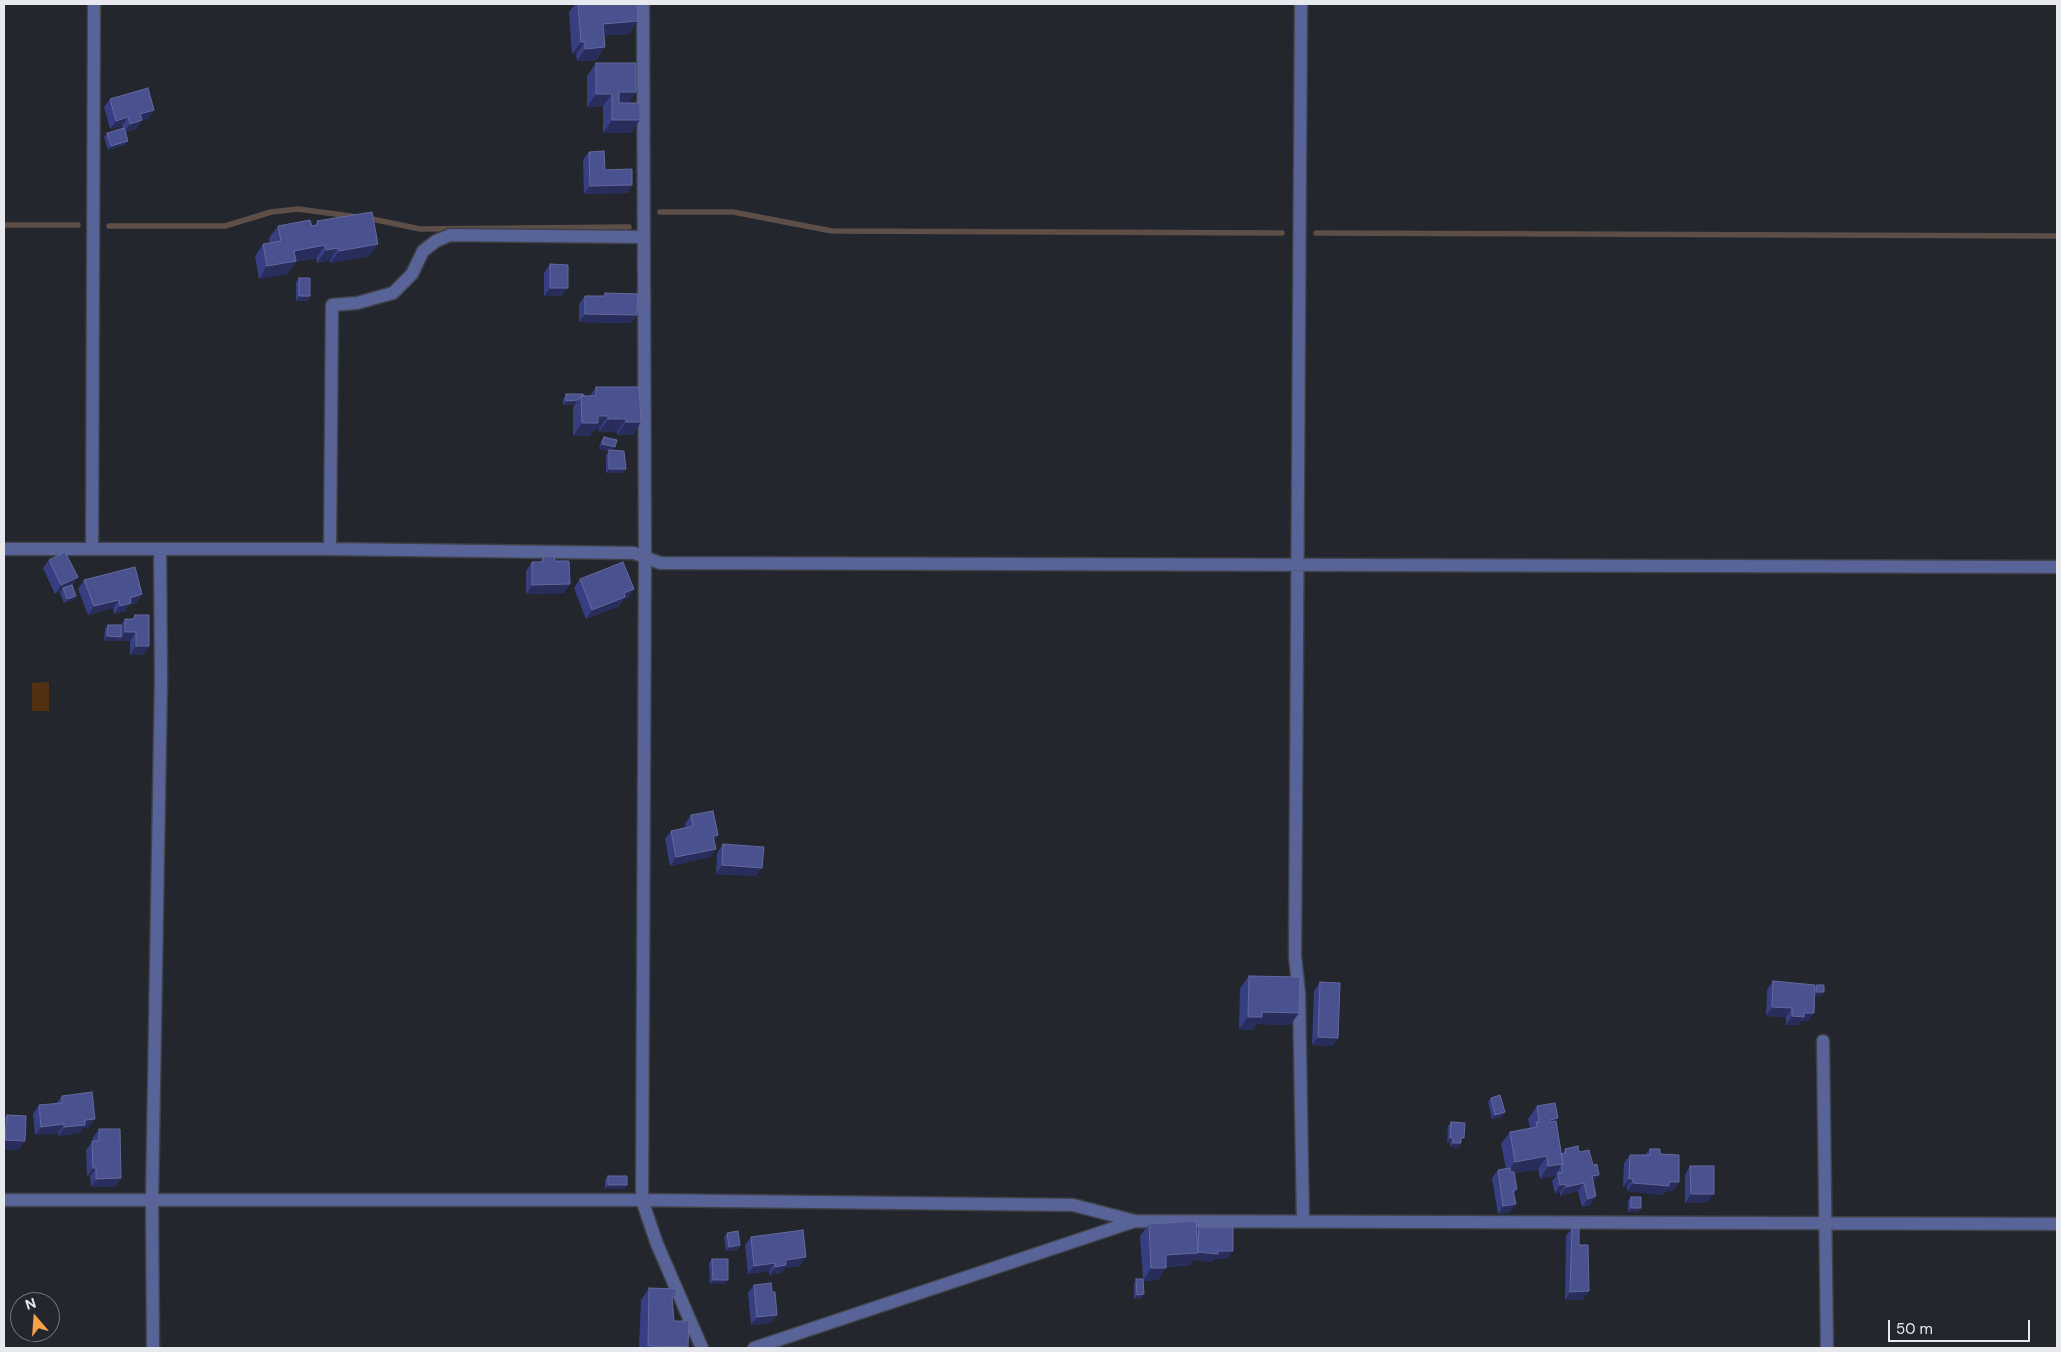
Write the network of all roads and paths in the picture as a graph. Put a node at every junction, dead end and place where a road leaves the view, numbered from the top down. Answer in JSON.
{"nodes":[{"id":1,"x":94,"y":4,"type":"edge"},
{"id":2,"x":643,"y":4,"type":"edge"},
{"id":3,"x":1301,"y":4,"type":"edge"},
{"id":4,"x":644,"y":237,"type":"junction"},
{"id":5,"x":4,"y":549,"type":"edge"},
{"id":6,"x":92,"y":549,"type":"junction"},
{"id":7,"x":160,"y":549,"type":"junction"},
{"id":8,"x":330,"y":549,"type":"junction"},
{"id":9,"x":645,"y":557,"type":"junction"},
{"id":10,"x":1296,"y":564,"type":"junction"},
{"id":11,"x":2057,"y":567,"type":"edge"},
{"id":12,"x":1824,"y":1042,"type":"dead end"},
{"id":13,"x":4,"y":1200,"type":"edge"},
{"id":14,"x":152,"y":1200,"type":"junction"},
{"id":15,"x":642,"y":1200,"type":"junction"},
{"id":16,"x":1135,"y":1221,"type":"junction"},
{"id":17,"x":1303,"y":1222,"type":"junction"},
{"id":18,"x":1826,"y":1223,"type":"junction"},
{"id":19,"x":2057,"y":1224,"type":"edge"},
{"id":20,"x":153,"y":1348,"type":"edge"},
{"id":21,"x":702,"y":1348,"type":"edge"},
{"id":22,"x":754,"y":1348,"type":"edge"},
{"id":23,"x":1827,"y":1348,"type":"edge"}],
"edges":[{"from":1,"to":6,"type":"street"},
{"from":2,"to":4,"type":"street"},
{"from":3,"to":10,"type":"street"},
{"from":4,"to":8,"type":"street"},
{"from":4,"to":9,"type":"street"},
{"from":5,"to":6,"type":"street"},
{"from":6,"to":7,"type":"street"},
{"from":7,"to":8,"type":"street"},
{"from":7,"to":14,"type":"street"},
{"from":8,"to":9,"type":"street"},
{"from":9,"to":10,"type":"street"},
{"from":9,"to":15,"type":"street"},
{"from":10,"to":11,"type":"street"},
{"from":10,"to":17,"type":"street"},
{"from":12,"to":18,"type":"street"},
{"from":13,"to":14,"type":"street"},
{"from":14,"to":15,"type":"street"},
{"from":14,"to":20,"type":"street"},
{"from":15,"to":16,"type":"street"},
{"from":15,"to":21,"type":"street"},
{"from":16,"to":17,"type":"street"},
{"from":16,"to":22,"type":"street"},
{"from":17,"to":18,"type":"street"},
{"from":18,"to":19,"type":"street"},
{"from":18,"to":23,"type":"street"}]}
